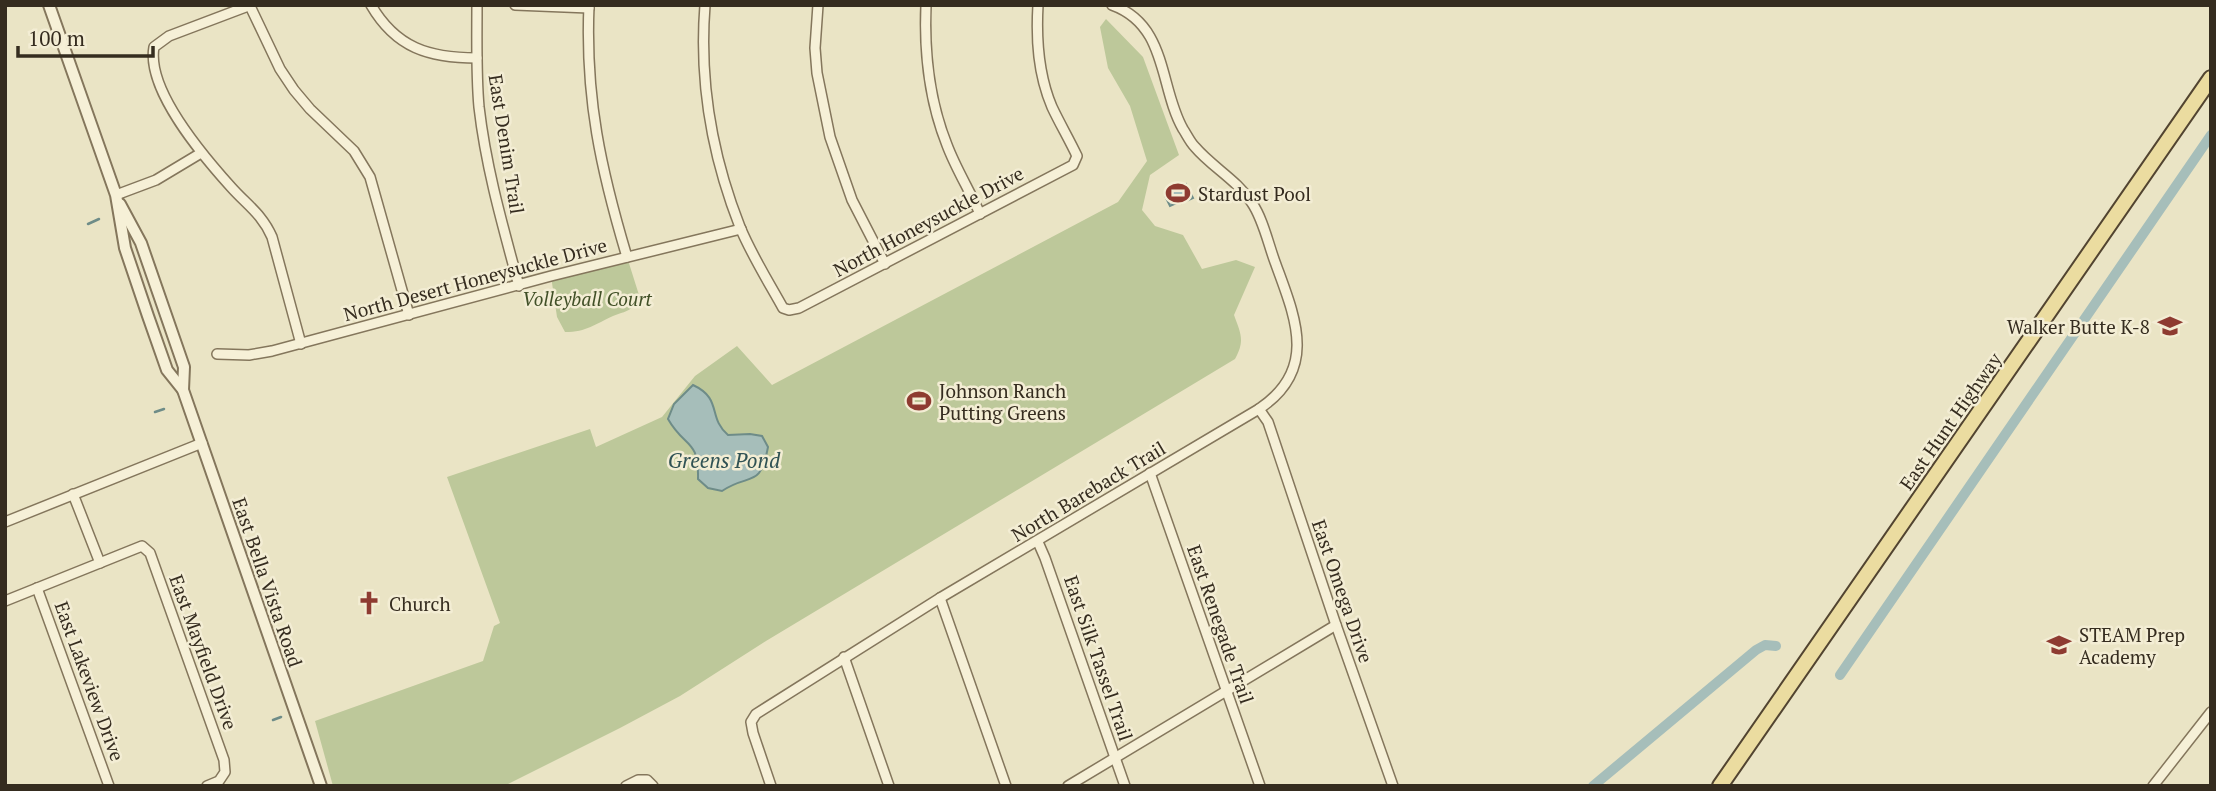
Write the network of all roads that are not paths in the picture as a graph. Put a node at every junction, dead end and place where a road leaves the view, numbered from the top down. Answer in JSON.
{"nodes":[{"id":1,"x":49,"y":5,"type":"edge"},
{"id":2,"x":371,"y":5,"type":"edge"},
{"id":3,"x":477,"y":5,"type":"edge"},
{"id":4,"x":514,"y":5,"type":"edge"},
{"id":5,"x":705,"y":5,"type":"edge"},
{"id":6,"x":818,"y":5,"type":"edge"},
{"id":7,"x":926,"y":5,"type":"edge"},
{"id":8,"x":1038,"y":5,"type":"edge"},
{"id":9,"x":1112,"y":5,"type":"edge"},
{"id":10,"x":250,"y":6,"type":"edge"},
{"id":11,"x":589,"y":6,"type":"edge"},
{"id":12,"x":477,"y":58,"type":"junction"},
{"id":13,"x":2211,"y":78,"type":"edge"},
{"id":14,"x":201,"y":153,"type":"junction"},
{"id":15,"x":116,"y":195,"type":"junction"},
{"id":16,"x":980,"y":214,"type":"junction"},
{"id":17,"x":741,"y":229,"type":"junction"},
{"id":18,"x":627,"y":257,"type":"junction"},
{"id":19,"x":885,"y":264,"type":"junction"},
{"id":20,"x":519,"y":286,"type":"junction"},
{"id":21,"x":409,"y":315,"type":"junction"},
{"id":22,"x":301,"y":344,"type":"junction"},
{"id":23,"x":217,"y":355,"type":"dead end"},
{"id":24,"x":183,"y":390,"type":"junction"},
{"id":25,"x":1259,"y":409,"type":"junction"},
{"id":26,"x":202,"y":443,"type":"junction"},
{"id":27,"x":1150,"y":473,"type":"junction"},
{"id":28,"x":73,"y":494,"type":"junction"},
{"id":29,"x":5,"y":522,"type":"edge"},
{"id":30,"x":1038,"y":542,"type":"junction"},
{"id":31,"x":100,"y":563,"type":"junction"},
{"id":32,"x":37,"y":588,"type":"junction"},
{"id":33,"x":940,"y":598,"type":"junction"},
{"id":34,"x":5,"y":601,"type":"edge"},
{"id":35,"x":1336,"y":625,"type":"junction"},
{"id":36,"x":844,"y":657,"type":"junction"},
{"id":37,"x":1227,"y":692,"type":"junction"},
{"id":38,"x":2211,"y":712,"type":"edge"},
{"id":39,"x":1115,"y":758,"type":"junction"},
{"id":40,"x":650,"y":783,"type":"edge"},
{"id":41,"x":109,"y":786,"type":"edge"},
{"id":42,"x":207,"y":786,"type":"edge"},
{"id":43,"x":321,"y":786,"type":"edge"},
{"id":44,"x":626,"y":786,"type":"edge"},
{"id":45,"x":771,"y":786,"type":"edge"},
{"id":46,"x":889,"y":786,"type":"edge"},
{"id":47,"x":1006,"y":786,"type":"edge"},
{"id":48,"x":1068,"y":786,"type":"edge"},
{"id":49,"x":1125,"y":786,"type":"edge"},
{"id":50,"x":1260,"y":786,"type":"edge"},
{"id":51,"x":1393,"y":786,"type":"edge"},
{"id":52,"x":1720,"y":786,"type":"edge"},
{"id":53,"x":2153,"y":786,"type":"edge"}],
"edges":[{"from":1,"to":15,"type":"street","name":"East Bella Vista Road"},
{"from":2,"to":12,"type":"street"},
{"from":3,"to":12,"type":"street","name":"East Denim Trail"},
{"from":4,"to":11,"type":"street"},
{"from":5,"to":17,"type":"street"},
{"from":6,"to":19,"type":"street"},
{"from":7,"to":16,"type":"street"},
{"from":8,"to":16,"type":"street","name":"North Honeysuckle Drive"},
{"from":9,"to":25,"type":"street","name":"North Bareback Trail"},
{"from":10,"to":14,"type":"street"},
{"from":10,"to":21,"type":"street"},
{"from":11,"to":18,"type":"street"},
{"from":12,"to":20,"type":"street","name":"East Denim Trail"},
{"from":13,"to":52,"type":"main road","name":"East Hunt Highway"},
{"from":14,"to":15,"type":"street"},
{"from":14,"to":22,"type":"street"},
{"from":15,"to":24,"type":"street","name":"East Bella Vista Road"},
{"from":15,"to":24,"type":"street","name":"East Bella Vista Road"},
{"from":16,"to":19,"type":"street","name":"North Honeysuckle Drive"},
{"from":17,"to":18,"type":"street","name":"North Desert Honeysuckle Drive"},
{"from":17,"to":19,"type":"street","name":"North Honeysuckle Drive"},
{"from":18,"to":20,"type":"street","name":"North Desert Honeysuckle Drive"},
{"from":20,"to":21,"type":"street","name":"North Desert Honeysuckle Drive"},
{"from":21,"to":22,"type":"street","name":"North Desert Honeysuckle Drive"},
{"from":22,"to":23,"type":"street","name":"North Desert Honeysuckle Drive"},
{"from":24,"to":26,"type":"street","name":"East Bella Vista Road"},
{"from":25,"to":27,"type":"street","name":"North Bareback Trail"},
{"from":25,"to":35,"type":"street","name":"East Omega Drive"},
{"from":26,"to":28,"type":"street"},
{"from":26,"to":43,"type":"street","name":"East Bella Vista Road"},
{"from":27,"to":30,"type":"street","name":"North Bareback Trail"},
{"from":27,"to":37,"type":"street","name":"East Renegade Trail"},
{"from":28,"to":29,"type":"street"},
{"from":28,"to":31,"type":"street"},
{"from":30,"to":33,"type":"street","name":"North Bareback Trail"},
{"from":30,"to":39,"type":"street","name":"East Silk Tassel Trail"},
{"from":31,"to":32,"type":"street"},
{"from":31,"to":42,"type":"street","name":"East Mayfield Drive"},
{"from":32,"to":34,"type":"street"},
{"from":32,"to":41,"type":"street","name":"East Lakeview Drive"},
{"from":33,"to":36,"type":"street","name":"North Bareback Trail"},
{"from":33,"to":47,"type":"street"},
{"from":35,"to":37,"type":"street"},
{"from":35,"to":51,"type":"street","name":"East Omega Drive"},
{"from":36,"to":45,"type":"street","name":"North Bareback Trail"},
{"from":36,"to":46,"type":"street"},
{"from":37,"to":39,"type":"street"},
{"from":37,"to":50,"type":"street","name":"East Renegade Trail"},
{"from":38,"to":53,"type":"street"},
{"from":39,"to":48,"type":"street"},
{"from":39,"to":49,"type":"street","name":"East Silk Tassel Trail"},
{"from":40,"to":44,"type":"street"}]}
